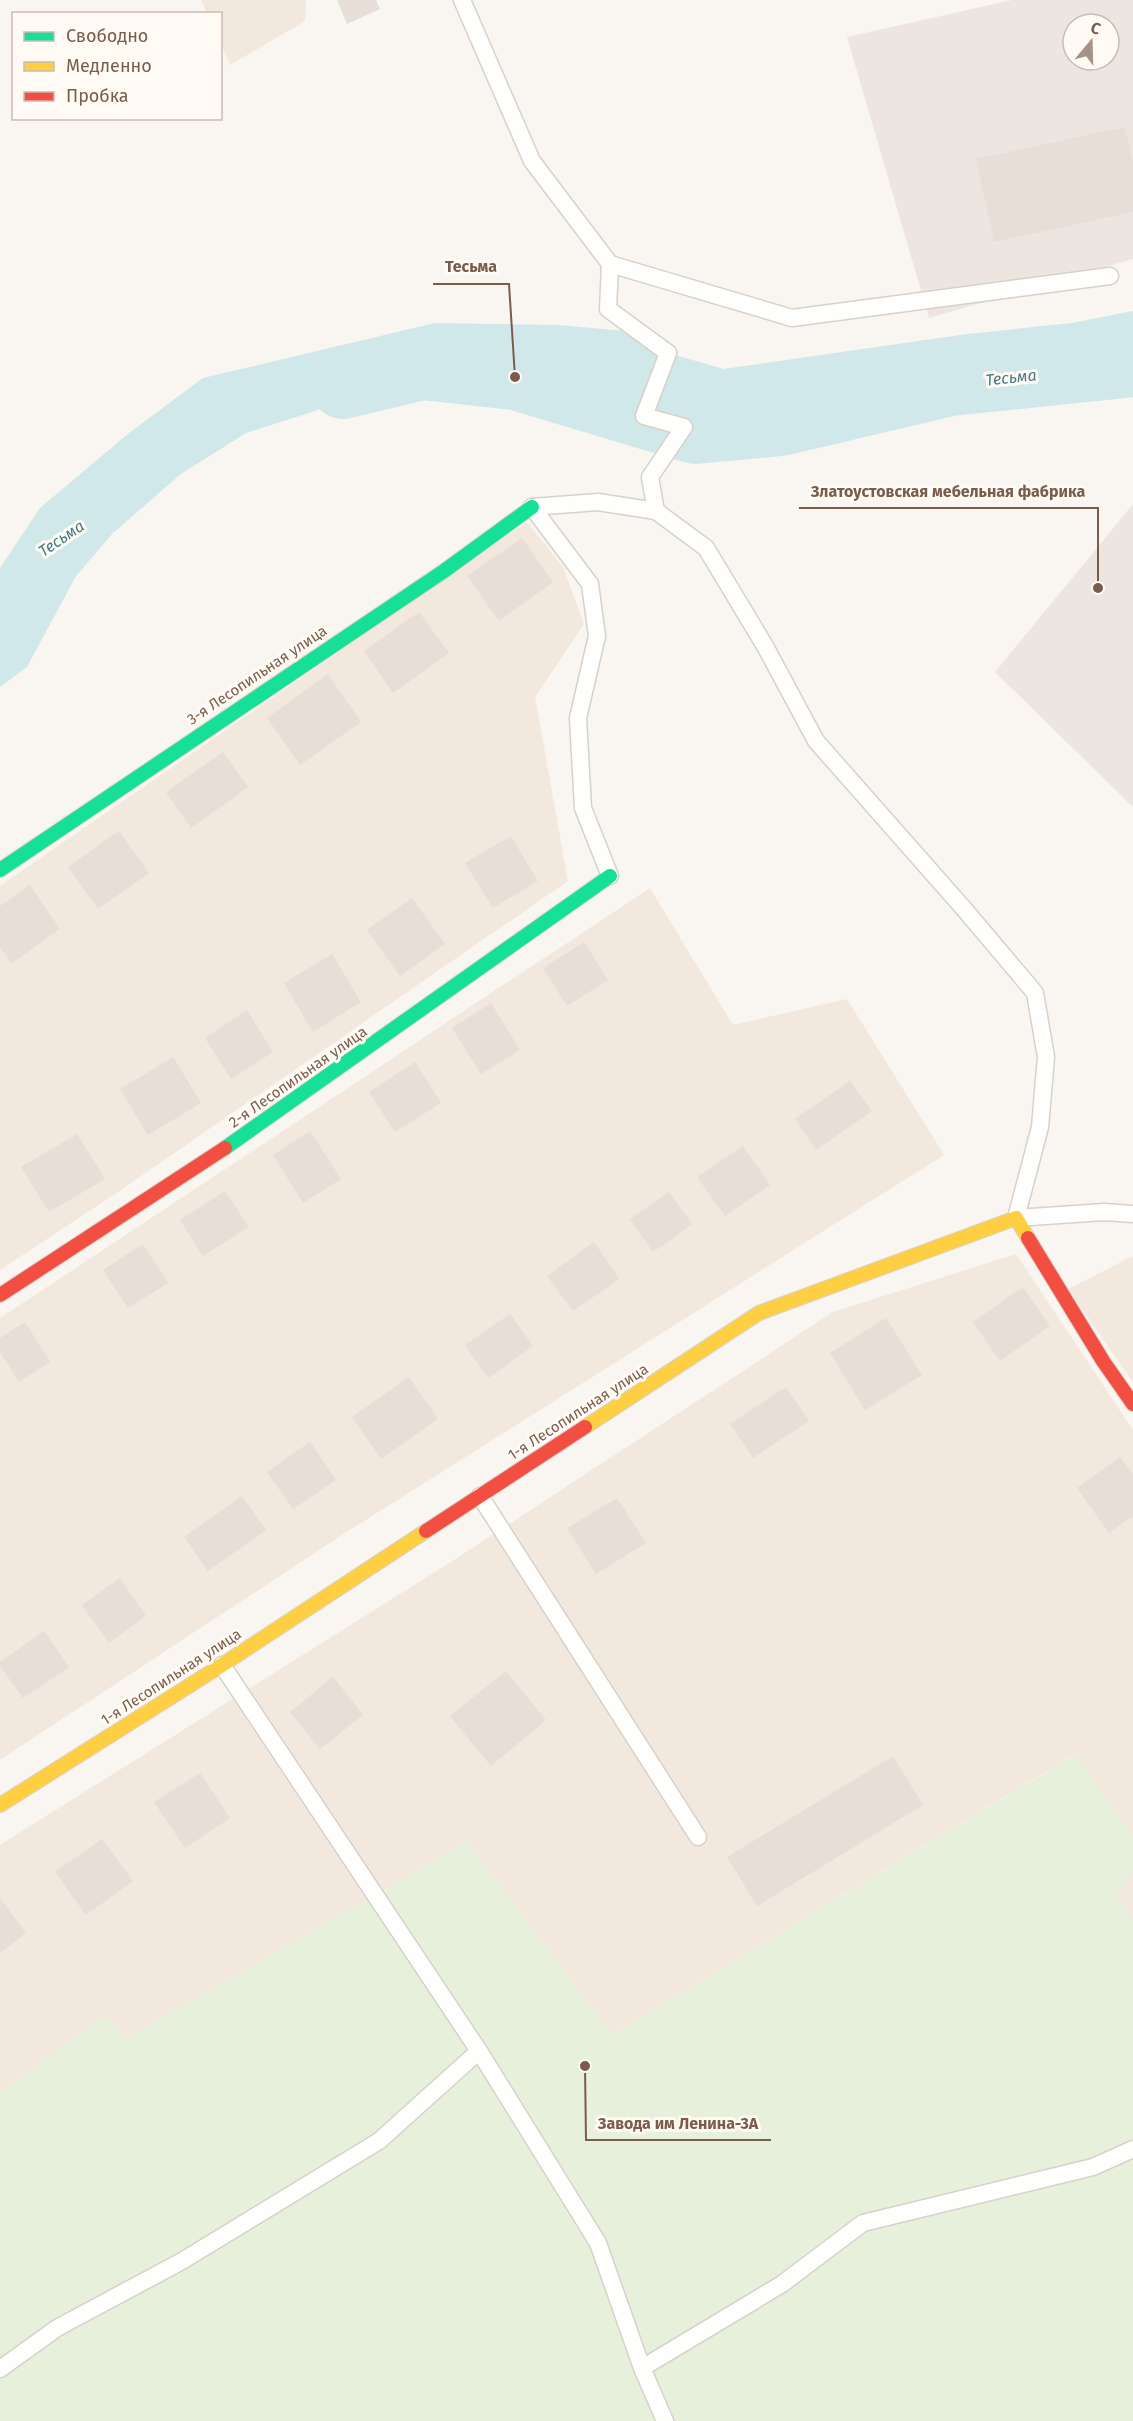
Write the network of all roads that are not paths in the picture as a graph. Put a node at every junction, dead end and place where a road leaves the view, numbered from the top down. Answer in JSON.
{"nodes":[{"id":1,"x":462,"y":0,"type":"edge"},
{"id":2,"x":610,"y":264,"type":"junction"},
{"id":3,"x":1110,"y":276,"type":"dead end"},
{"id":4,"x":532,"y":507,"type":"junction"},
{"id":5,"x":656,"y":511,"type":"junction"},
{"id":6,"x":0,"y":870,"type":"edge"},
{"id":7,"x":610,"y":876,"type":"joint"},
{"id":8,"x":1133,"y":1214,"type":"edge"},
{"id":9,"x":1016,"y":1218,"type":"junction"},
{"id":10,"x":0,"y":1295,"type":"edge"},
{"id":11,"x":1133,"y":1404,"type":"edge"},
{"id":12,"x":480,"y":1496,"type":"junction"},
{"id":13,"x":222,"y":1665,"type":"junction"},
{"id":14,"x":0,"y":1805,"type":"edge"},
{"id":15,"x":698,"y":1837,"type":"dead end"},
{"id":16,"x":479,"y":2051,"type":"junction"},
{"id":17,"x":1133,"y":2149,"type":"edge"},
{"id":18,"x":642,"y":2368,"type":"junction"},
{"id":19,"x":0,"y":2369,"type":"edge"},
{"id":20,"x":665,"y":2421,"type":"edge"}],
"edges":[{"from":1,"to":2,"type":"lane"},
{"from":2,"to":3,"type":"lane"},
{"from":2,"to":5,"type":"lane"},
{"from":4,"to":5,"type":"lane"},
{"from":4,"to":6,"type":"street","name":"3-я Лесопильная улица"},
{"from":4,"to":7,"type":"lane"},
{"from":5,"to":9,"type":"lane"},
{"from":7,"to":10,"type":"street","name":"2-я Лесопильная улица"},
{"from":8,"to":9,"type":"lane"},
{"from":9,"to":11,"type":"street"},
{"from":9,"to":12,"type":"street","name":"1-я Лесопильная улица"},
{"from":12,"to":13,"type":"street","name":"1-я Лесопильная улица"},
{"from":12,"to":15,"type":"lane"},
{"from":13,"to":14,"type":"street","name":"1-я Лесопильная улица"},
{"from":13,"to":16,"type":"lane"},
{"from":16,"to":18,"type":"lane"},
{"from":16,"to":19,"type":"lane"},
{"from":17,"to":18,"type":"lane"},
{"from":18,"to":20,"type":"lane"}]}
